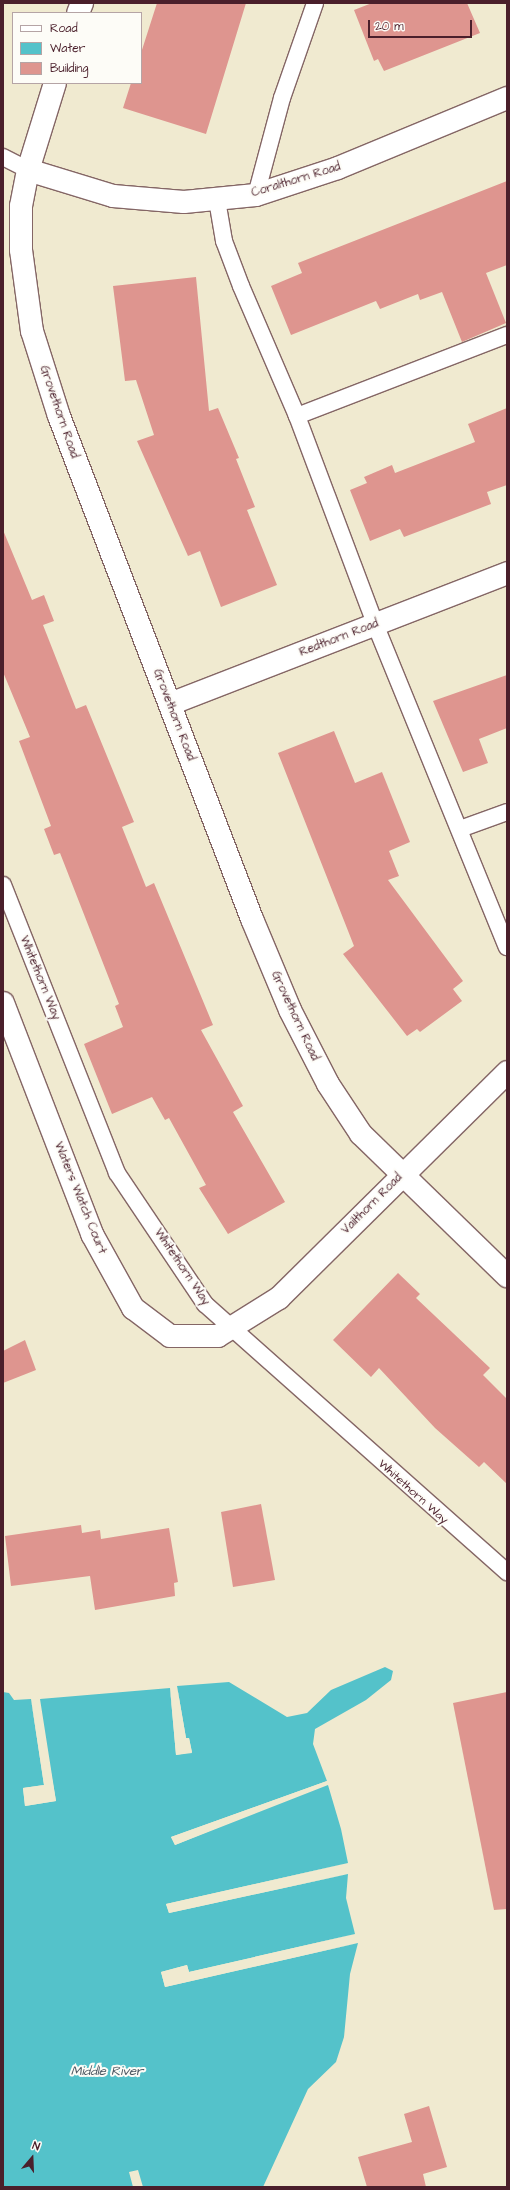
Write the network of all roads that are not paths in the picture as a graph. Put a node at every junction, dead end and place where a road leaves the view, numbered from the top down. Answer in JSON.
{"nodes":[{"id":1,"x":316,"y":3,"type":"edge"},
{"id":2,"x":56,"y":84,"type":"edge"},
{"id":3,"x":507,"y":98,"type":"edge"},
{"id":4,"x":3,"y":157,"type":"edge"},
{"id":5,"x":28,"y":170,"type":"junction"},
{"id":6,"x":256,"y":194,"type":"junction"},
{"id":7,"x":217,"y":200,"type":"junction"},
{"id":8,"x":507,"y":335,"type":"edge"},
{"id":9,"x":297,"y":416,"type":"junction"},
{"id":10,"x":507,"y":573,"type":"edge"},
{"id":11,"x":375,"y":624,"type":"junction"},
{"id":12,"x":170,"y":704,"type":"junction"},
{"id":13,"x":507,"y":812,"type":"edge"},
{"id":14,"x":460,"y":829,"type":"junction"},
{"id":15,"x":3,"y":885,"type":"edge"},
{"id":16,"x":507,"y":947,"type":"edge"},
{"id":17,"x":3,"y":1003,"type":"edge"},
{"id":18,"x":507,"y":1072,"type":"edge"},
{"id":19,"x":401,"y":1176,"type":"junction"},
{"id":20,"x":507,"y":1276,"type":"edge"},
{"id":21,"x":232,"y":1330,"type":"junction"},
{"id":22,"x":507,"y":1572,"type":"edge"}],
"edges":[{"from":1,"to":6,"type":"lane"},
{"from":2,"to":5,"type":"street","name":"Grovethorn Road"},
{"from":3,"to":6,"type":"street","name":"Coralthorn Road"},
{"from":4,"to":5,"type":"lane"},
{"from":5,"to":7,"type":"street","name":"Coralthorn Road"},
{"from":5,"to":12,"type":"street","name":"Grovethorn Road"},
{"from":6,"to":7,"type":"street","name":"Coralthorn Road"},
{"from":7,"to":9,"type":"lane"},
{"from":8,"to":9,"type":"lane"},
{"from":9,"to":11,"type":"lane"},
{"from":10,"to":11,"type":"street","name":"Redthorn Road"},
{"from":11,"to":12,"type":"street","name":"Redthorn Road"},
{"from":11,"to":14,"type":"lane"},
{"from":12,"to":19,"type":"street","name":"Grovethorn Road"},
{"from":13,"to":14,"type":"lane"},
{"from":14,"to":16,"type":"lane"},
{"from":15,"to":21,"type":"lane","name":"Whitethorn Way"},
{"from":17,"to":21,"type":"street","name":"Waters Watch Court"},
{"from":18,"to":19,"type":"street","name":"Vailthorn Road"},
{"from":19,"to":20,"type":"street","name":"Grovethorn Road"},
{"from":19,"to":21,"type":"street","name":"Vailthorn Road"},
{"from":21,"to":22,"type":"lane","name":"Whitethorn Way"}]}
